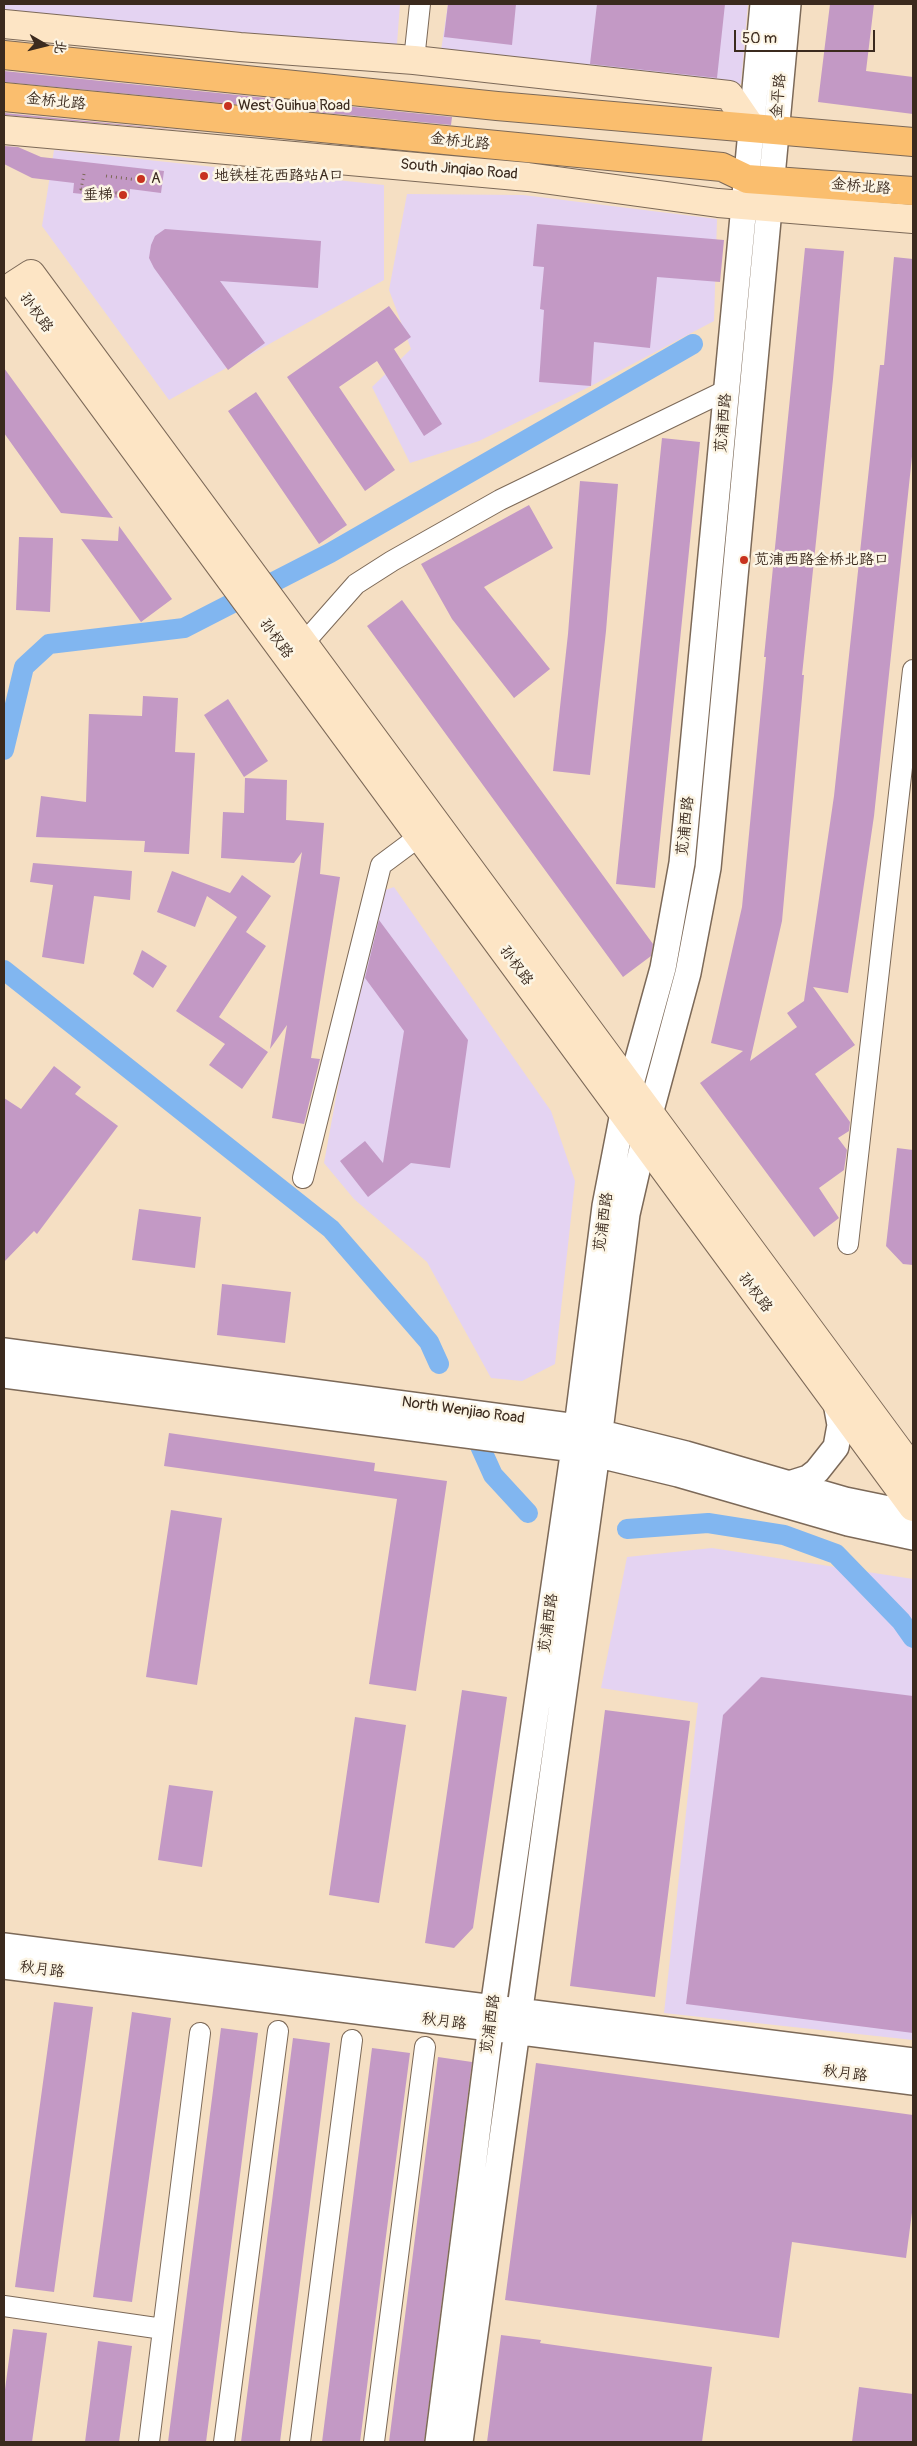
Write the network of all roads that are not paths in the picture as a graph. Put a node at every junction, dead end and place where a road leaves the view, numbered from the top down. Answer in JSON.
{"nodes":[{"id":1,"x":420,"y":4,"type":"edge"},
{"id":2,"x":763,"y":4,"type":"edge"},
{"id":3,"x":788,"y":4,"type":"edge"},
{"id":4,"x":4,"y":24,"type":"edge"},
{"id":5,"x":4,"y":55,"type":"edge"},
{"id":6,"x":414,"y":60,"type":"junction"},
{"id":7,"x":4,"y":97,"type":"edge"},
{"id":8,"x":764,"y":128,"type":"junction"},
{"id":9,"x":4,"y":130,"type":"edge"},
{"id":10,"x":913,"y":142,"type":"edge"},
{"id":11,"x":479,"y":144,"type":"junction"},
{"id":12,"x":528,"y":177,"type":"junction"},
{"id":13,"x":759,"y":180,"type":"junction"},
{"id":14,"x":913,"y":192,"type":"edge"},
{"id":15,"x":757,"y":206,"type":"junction"},
{"id":16,"x":913,"y":219,"type":"edge"},
{"id":17,"x":727,"y":390,"type":"junction"},
{"id":18,"x":240,"y":575,"type":"junction"},
{"id":19,"x":288,"y":634,"type":"junction"},
{"id":20,"x":913,"y":670,"type":"edge"},
{"id":21,"x":420,"y":836,"type":"junction"},
{"id":22,"x":631,"y":1086,"type":"junction"},
{"id":23,"x":636,"y":1113,"type":"junction"},
{"id":24,"x":643,"y":1142,"type":"junction"},
{"id":25,"x":303,"y":1178,"type":"dead end"},
{"id":26,"x":848,"y":1244,"type":"dead end"},
{"id":27,"x":4,"y":1351,"type":"edge"},
{"id":28,"x":4,"y":1375,"type":"edge"},
{"id":29,"x":836,"y":1403,"type":"junction"},
{"id":30,"x":419,"y":1417,"type":"junction"},
{"id":31,"x":587,"y":1440,"type":"junction"},
{"id":32,"x":913,"y":1470,"type":"edge"},
{"id":33,"x":789,"y":1484,"type":"junction"},
{"id":34,"x":913,"y":1507,"type":"edge"},
{"id":35,"x":913,"y":1514,"type":"edge"},
{"id":36,"x":913,"y":1537,"type":"edge"},
{"id":37,"x":4,"y":1946,"type":"edge"},
{"id":38,"x":4,"y":1966,"type":"edge"},
{"id":39,"x":492,"y":2018,"type":"junction"},
{"id":40,"x":518,"y":2021,"type":"junction"},
{"id":41,"x":278,"y":2031,"type":"dead end"},
{"id":42,"x":200,"y":2033,"type":"dead end"},
{"id":43,"x":352,"y":2040,"type":"dead end"},
{"id":44,"x":425,"y":2047,"type":"dead end"},
{"id":45,"x":913,"y":2062,"type":"edge"},
{"id":46,"x":913,"y":2082,"type":"edge"},
{"id":47,"x":4,"y":2306,"type":"edge"},
{"id":48,"x":163,"y":2329,"type":"junction"},
{"id":49,"x":149,"y":2442,"type":"edge"},
{"id":50,"x":224,"y":2442,"type":"edge"},
{"id":51,"x":300,"y":2442,"type":"edge"},
{"id":52,"x":374,"y":2442,"type":"edge"},
{"id":53,"x":438,"y":2442,"type":"edge"},
{"id":54,"x":460,"y":2442,"type":"edge"}],
"edges":[{"from":1,"to":6,"type":"street"},
{"from":2,"to":8,"type":"street","name":"苋浦西路"},
{"from":3,"to":8,"type":"street","name":"金平路"},
{"from":4,"to":6,"type":"main road"},
{"from":5,"to":8,"type":"main road"},
{"from":6,"to":8,"type":"main road"},
{"from":7,"to":11,"type":"main road","name":"金桥北路"},
{"from":8,"to":10,"type":"main road"},
{"from":8,"to":13,"type":"street","name":"苋浦西路"},
{"from":9,"to":12,"type":"main road","name":"South Jinqiao Road"},
{"from":11,"to":12,"type":"main road"},
{"from":11,"to":13,"type":"main road","name":"金桥北路"},
{"from":12,"to":15,"type":"main road","name":"South Jinqiao Road"},
{"from":13,"to":14,"type":"main road","name":"金桥北路"},
{"from":13,"to":15,"type":"street","name":"苋浦西路"},
{"from":15,"to":16,"type":"main road","name":"South Jinqiao Road"},
{"from":15,"to":17,"type":"street","name":"苋浦西路"},
{"from":15,"to":23,"type":"street","name":"苋浦西路"},
{"from":17,"to":19,"type":"street"},
{"from":17,"to":22,"type":"street","name":"苋浦西路"},
{"from":18,"to":18,"type":"main road","name":"孙权路"},
{"from":18,"to":19,"type":"main road","name":"孙权路"},
{"from":19,"to":21,"type":"main road","name":"孙权路"},
{"from":19,"to":22,"type":"main road","name":"孙权路"},
{"from":20,"to":26,"type":"street"},
{"from":21,"to":23,"type":"main road","name":"孙权路"},
{"from":21,"to":25,"type":"street"},
{"from":22,"to":23,"type":"main road","name":"孙权路"},
{"from":23,"to":24,"type":"main road","name":"孙权路"},
{"from":23,"to":31,"type":"street","name":"苋浦西路"},
{"from":23,"to":32,"type":"main road","name":"孙权路"},
{"from":24,"to":29,"type":"main road","name":"孙权路"},
{"from":24,"to":31,"type":"street","name":"苋浦西路"},
{"from":27,"to":30,"type":"street","name":"North Wenjiao Road"},
{"from":28,"to":30,"type":"street","name":"North Wenjiao Road"},
{"from":29,"to":33,"type":"street"},
{"from":29,"to":34,"type":"main road","name":"孙权路"},
{"from":30,"to":31,"type":"street","name":"North Wenjiao Road"},
{"from":31,"to":33,"type":"street","name":"North Wenjiao Road"},
{"from":31,"to":36,"type":"street","name":"North Wenjiao Road"},
{"from":31,"to":39,"type":"street","name":"苋浦西路"},
{"from":31,"to":40,"type":"street","name":"苋浦西路"},
{"from":33,"to":35,"type":"street","name":"North Wenjiao Road"},
{"from":37,"to":39,"type":"street","name":"秋月路"},
{"from":38,"to":39,"type":"street","name":"秋月路"},
{"from":39,"to":40,"type":"street","name":"秋月路"},
{"from":39,"to":53,"type":"street","name":"苋浦西路"},
{"from":40,"to":45,"type":"street","name":"秋月路"},
{"from":40,"to":46,"type":"street","name":"秋月路"},
{"from":40,"to":54,"type":"street","name":"苋浦西路"},
{"from":41,"to":50,"type":"street"},
{"from":42,"to":48,"type":"street"},
{"from":43,"to":51,"type":"street"},
{"from":44,"to":52,"type":"street"},
{"from":47,"to":48,"type":"street"},
{"from":48,"to":49,"type":"street"}]}
